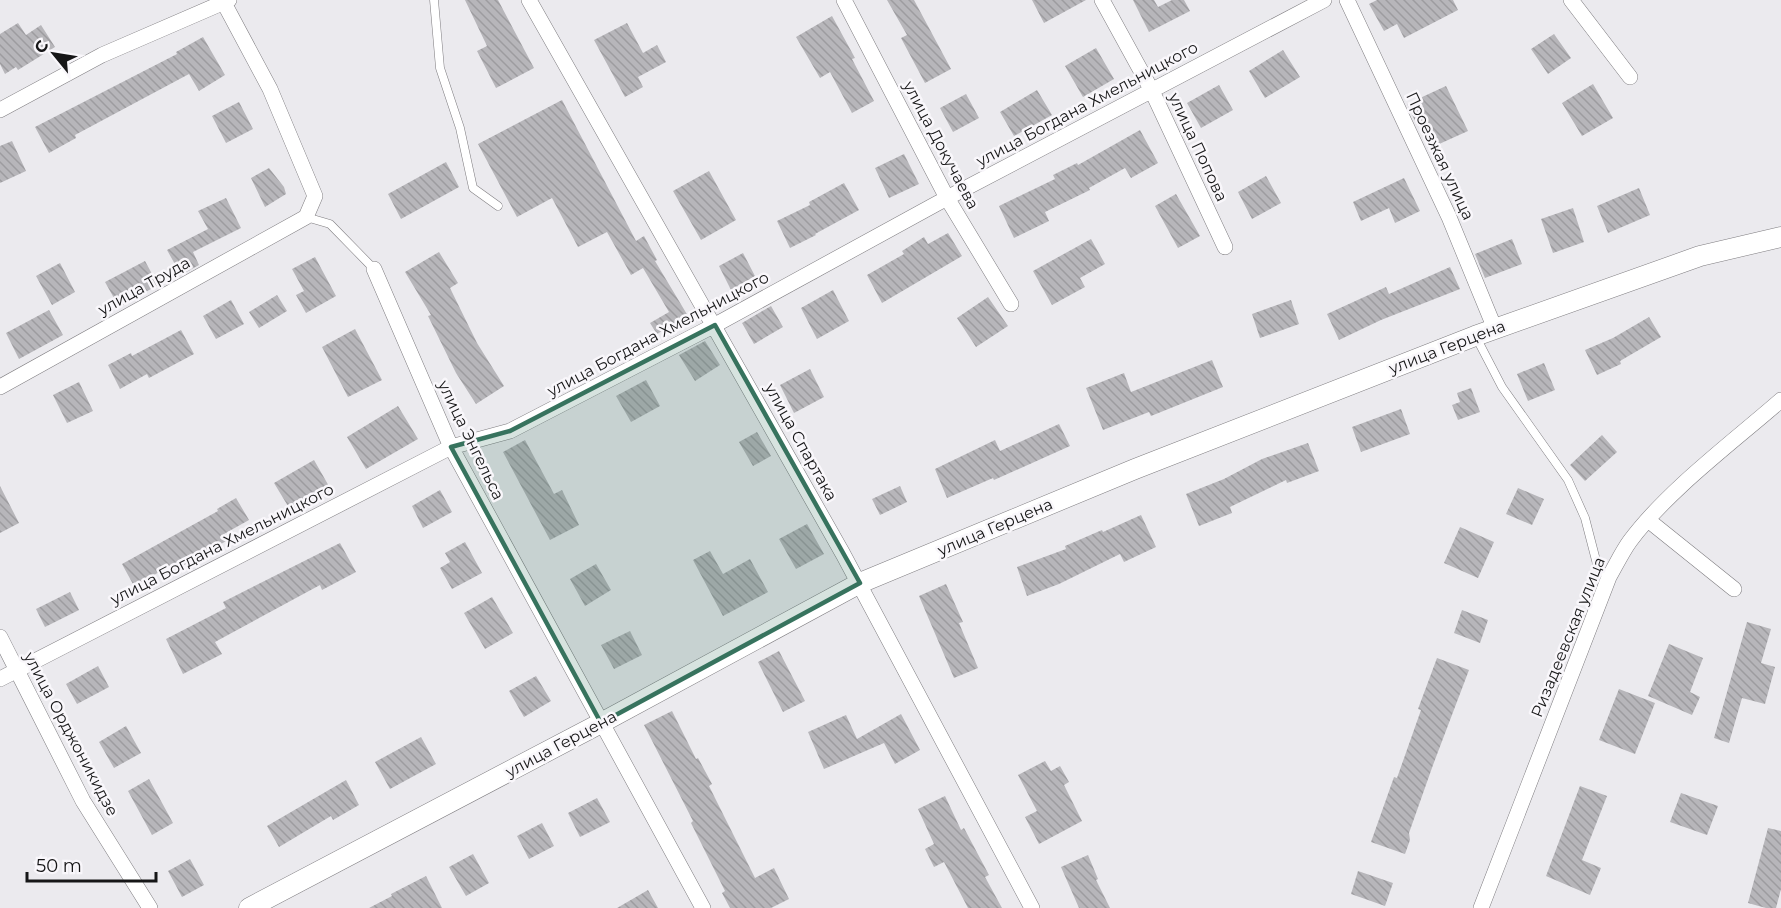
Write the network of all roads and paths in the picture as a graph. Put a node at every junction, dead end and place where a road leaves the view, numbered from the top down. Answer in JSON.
{"nodes":[{"id":1,"x":434,"y":0,"type":"edge"},
{"id":2,"x":529,"y":0,"type":"edge"},
{"id":3,"x":844,"y":0,"type":"edge"},
{"id":4,"x":1102,"y":0,"type":"edge"},
{"id":5,"x":1324,"y":0,"type":"edge"},
{"id":6,"x":1347,"y":0,"type":"edge"},
{"id":7,"x":1571,"y":0,"type":"edge"},
{"id":8,"x":227,"y":1,"type":"edge"},
{"id":9,"x":1630,"y":77,"type":"dead end"},
{"id":10,"x":1152,"y":91,"type":"junction"},
{"id":11,"x":0,"y":110,"type":"edge"},
{"id":12,"x":947,"y":198,"type":"junction"},
{"id":13,"x":498,"y":207,"type":"dead end"},
{"id":14,"x":306,"y":218,"type":"junction"},
{"id":15,"x":1781,"y":237,"type":"edge"},
{"id":16,"x":1225,"y":247,"type":"dead end"},
{"id":17,"x":374,"y":269,"type":"joint"},
{"id":18,"x":1011,"y":304,"type":"dead end"},
{"id":19,"x":715,"y":326,"type":"junction"},
{"id":20,"x":1494,"y":329,"type":"junction"},
{"id":21,"x":1475,"y":336,"type":"junction"},
{"id":22,"x":0,"y":387,"type":"edge"},
{"id":23,"x":1781,"y":400,"type":"edge"},
{"id":24,"x":451,"y":447,"type":"junction"},
{"id":25,"x":1648,"y":520,"type":"junction"},
{"id":26,"x":1609,"y":577,"type":"junction"},
{"id":27,"x":860,"y":583,"type":"junction"},
{"id":28,"x":1734,"y":589,"type":"dead end"},
{"id":29,"x":0,"y":637,"type":"edge"},
{"id":30,"x":17,"y":670,"type":"junction"},
{"id":31,"x":0,"y":679,"type":"edge"},
{"id":32,"x":601,"y":723,"type":"junction"},
{"id":33,"x":150,"y":908,"type":"edge"},
{"id":34,"x":249,"y":908,"type":"edge"},
{"id":35,"x":702,"y":908,"type":"edge"},
{"id":36,"x":1032,"y":908,"type":"edge"},
{"id":37,"x":1481,"y":908,"type":"edge"}],
"edges":[{"from":1,"to":13,"type":"lane"},
{"from":2,"to":19,"type":"street","name":"улица Спартака"},
{"from":3,"to":12,"type":"street","name":"улица Докучаева"},
{"from":4,"to":10,"type":"street","name":"улица Попова"},
{"from":5,"to":10,"type":"street","name":"улица Богдана Хмельницкого"},
{"from":6,"to":20,"type":"street","name":"Проезжая улица"},
{"from":7,"to":9,"type":"street"},
{"from":8,"to":11,"type":"street"},
{"from":8,"to":14,"type":"street"},
{"from":10,"to":12,"type":"street","name":"улица Богдана Хмельницкого"},
{"from":10,"to":16,"type":"street","name":"улица Попова"},
{"from":12,"to":18,"type":"street","name":"улица Докучаева"},
{"from":12,"to":19,"type":"street","name":"улица Богдана Хмельницкого"},
{"from":14,"to":17,"type":"lane","name":"улица Энгельса"},
{"from":14,"to":22,"type":"street","name":"улица Труда"},
{"from":15,"to":20,"type":"street","name":"улица Герцена"},
{"from":17,"to":24,"type":"street","name":"улица Энгельса"},
{"from":19,"to":24,"type":"street","name":"улица Богдана Хмельницкого"},
{"from":19,"to":27,"type":"street","name":"улица Спартака"},
{"from":20,"to":21,"type":"street","name":"улица Герцена"},
{"from":21,"to":26,"type":"lane"},
{"from":21,"to":27,"type":"street","name":"улица Герцена"},
{"from":23,"to":25,"type":"street","name":"Ризадеевская улица"},
{"from":24,"to":30,"type":"street","name":"улица Богдана Хмельницкого"},
{"from":24,"to":32,"type":"street","name":"улица Энгельса"},
{"from":25,"to":26,"type":"street","name":"Ризадеевская улица"},
{"from":25,"to":28,"type":"street"},
{"from":26,"to":37,"type":"street","name":"Ризадеевская улица"},
{"from":27,"to":32,"type":"street","name":"улица Герцена"},
{"from":27,"to":36,"type":"street","name":"улица Спартака"},
{"from":29,"to":30,"type":"street","name":"улица Орджоникидзе"},
{"from":30,"to":31,"type":"street","name":"улица Богдана Хмельницкого"},
{"from":30,"to":33,"type":"street","name":"улица Орджоникидзе"},
{"from":32,"to":34,"type":"street","name":"улица Герцена"},
{"from":32,"to":35,"type":"street","name":"улица Энгельса"}]}
